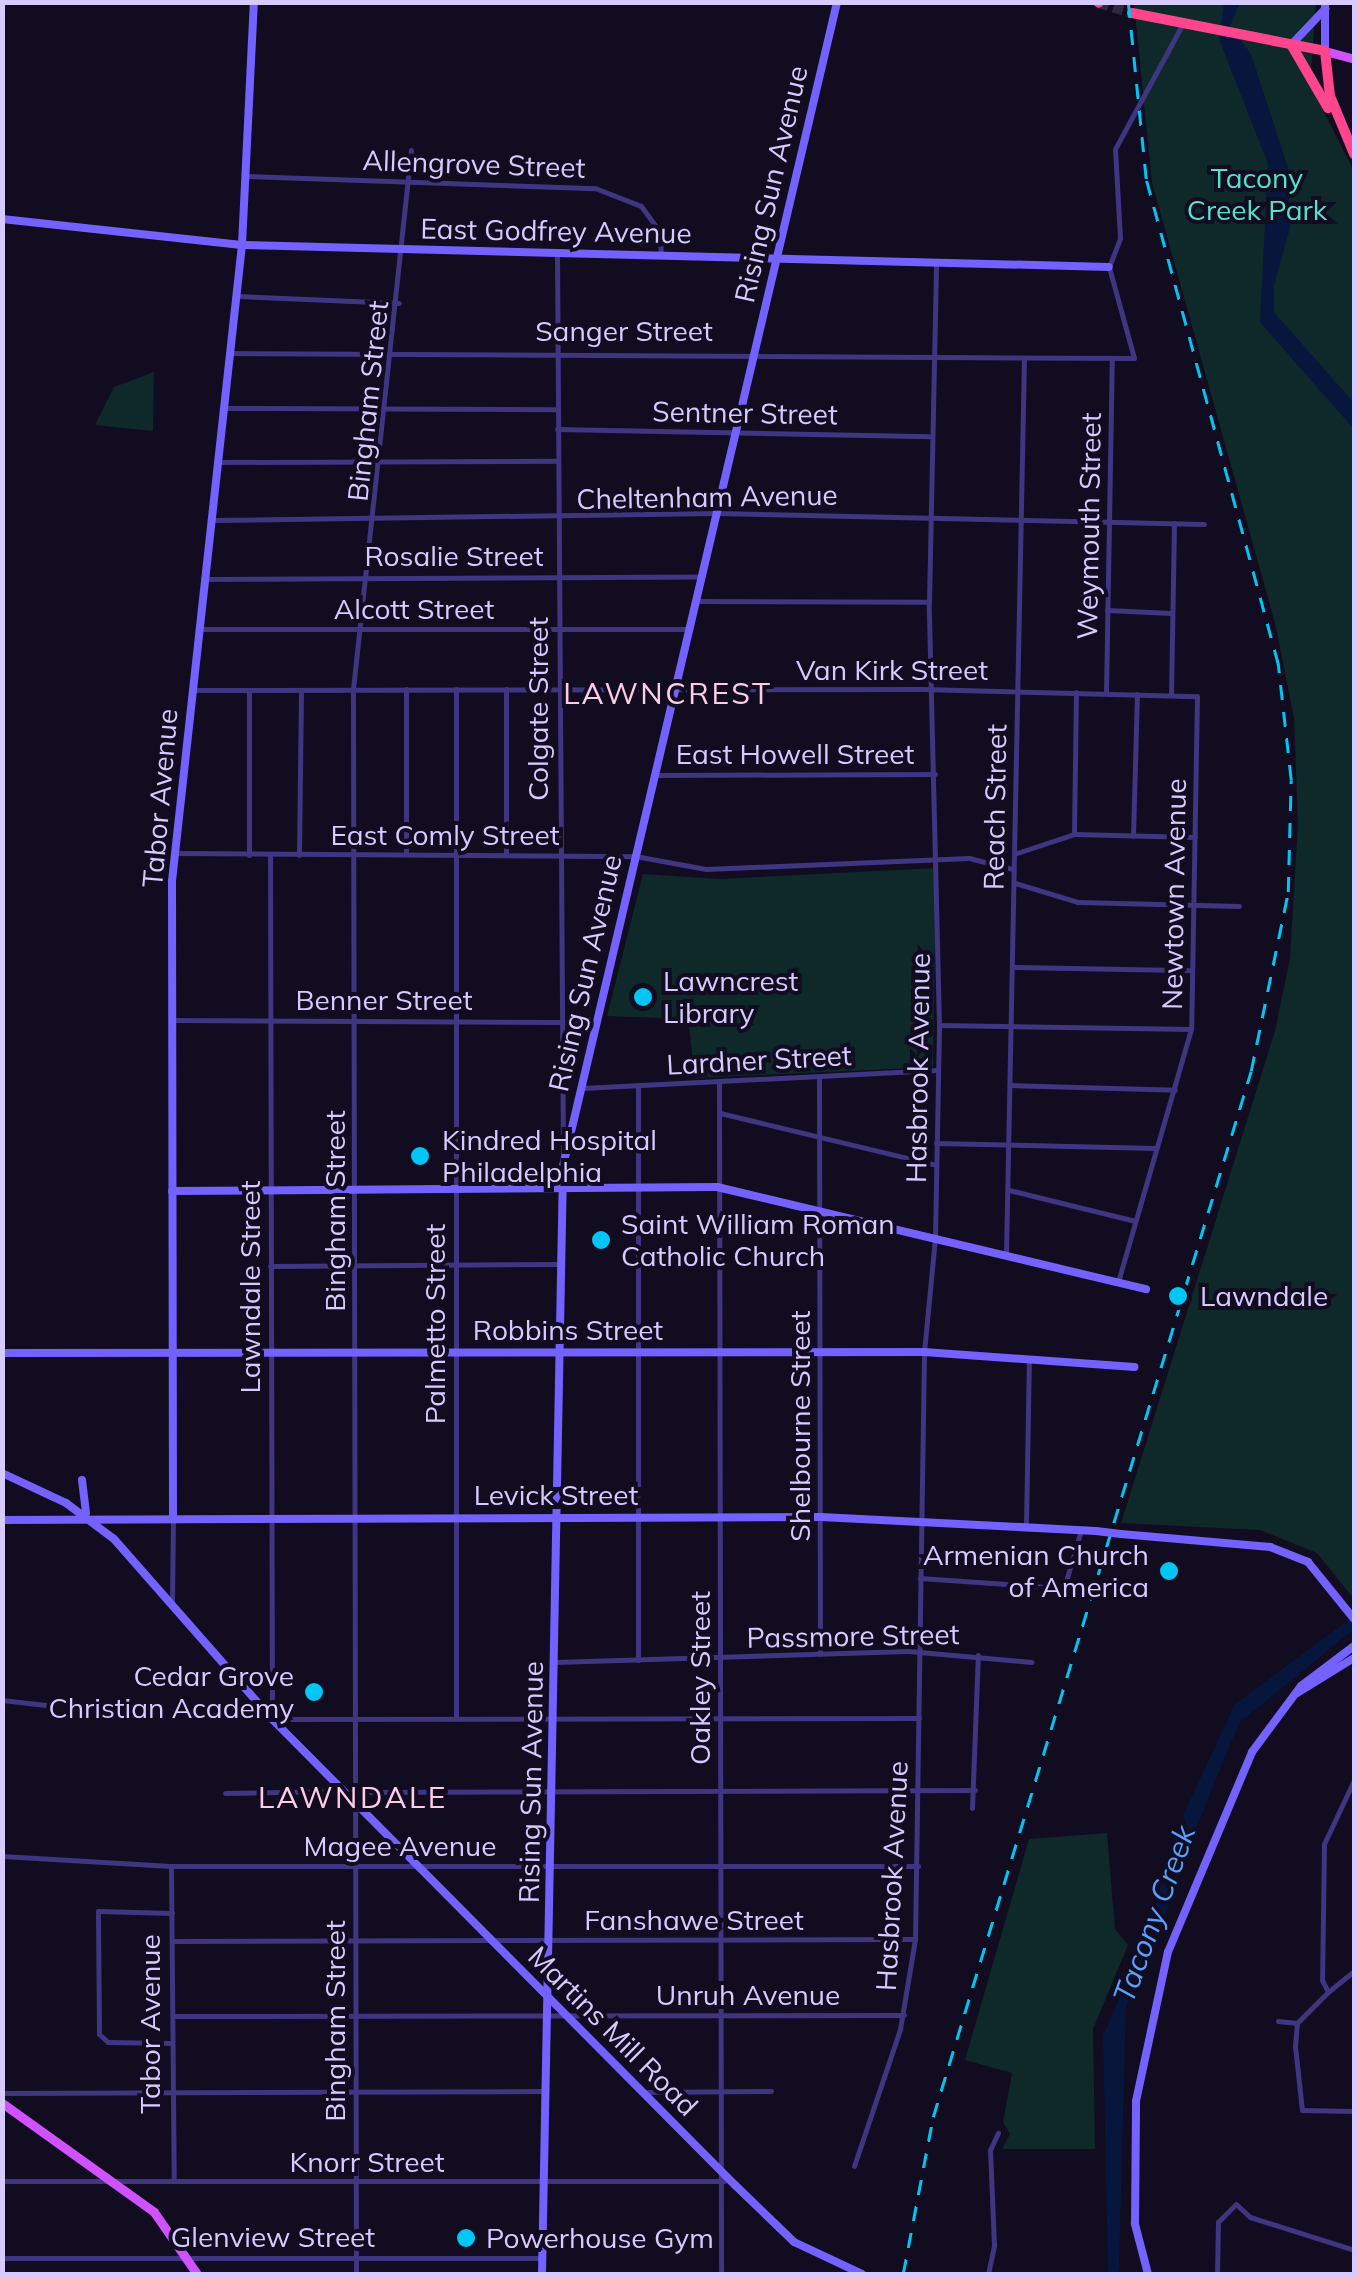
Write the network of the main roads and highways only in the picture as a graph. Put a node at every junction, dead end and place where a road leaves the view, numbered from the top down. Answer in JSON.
{"nodes":[{"id":1,"x":1132,"y":13,"type":"tunnel mouth"},
{"id":2,"x":1291,"y":45,"type":"junction"},
{"id":3,"x":1324,"y":50,"type":"junction"},
{"id":4,"x":1354,"y":59,"type":"edge"},
{"id":5,"x":1354,"y":154,"type":"edge"},
{"id":6,"x":2,"y":2103,"type":"edge"},
{"id":7,"x":198,"y":2274,"type":"edge"}],
"edges":[{"from":1,"to":2,"type":"highway"},
{"from":2,"to":3,"type":"highway"},
{"from":2,"to":5,"type":"highway"},
{"from":3,"to":4,"type":"main road"},
{"from":3,"to":5,"type":"highway"},
{"from":6,"to":7,"type":"main road"}]}
